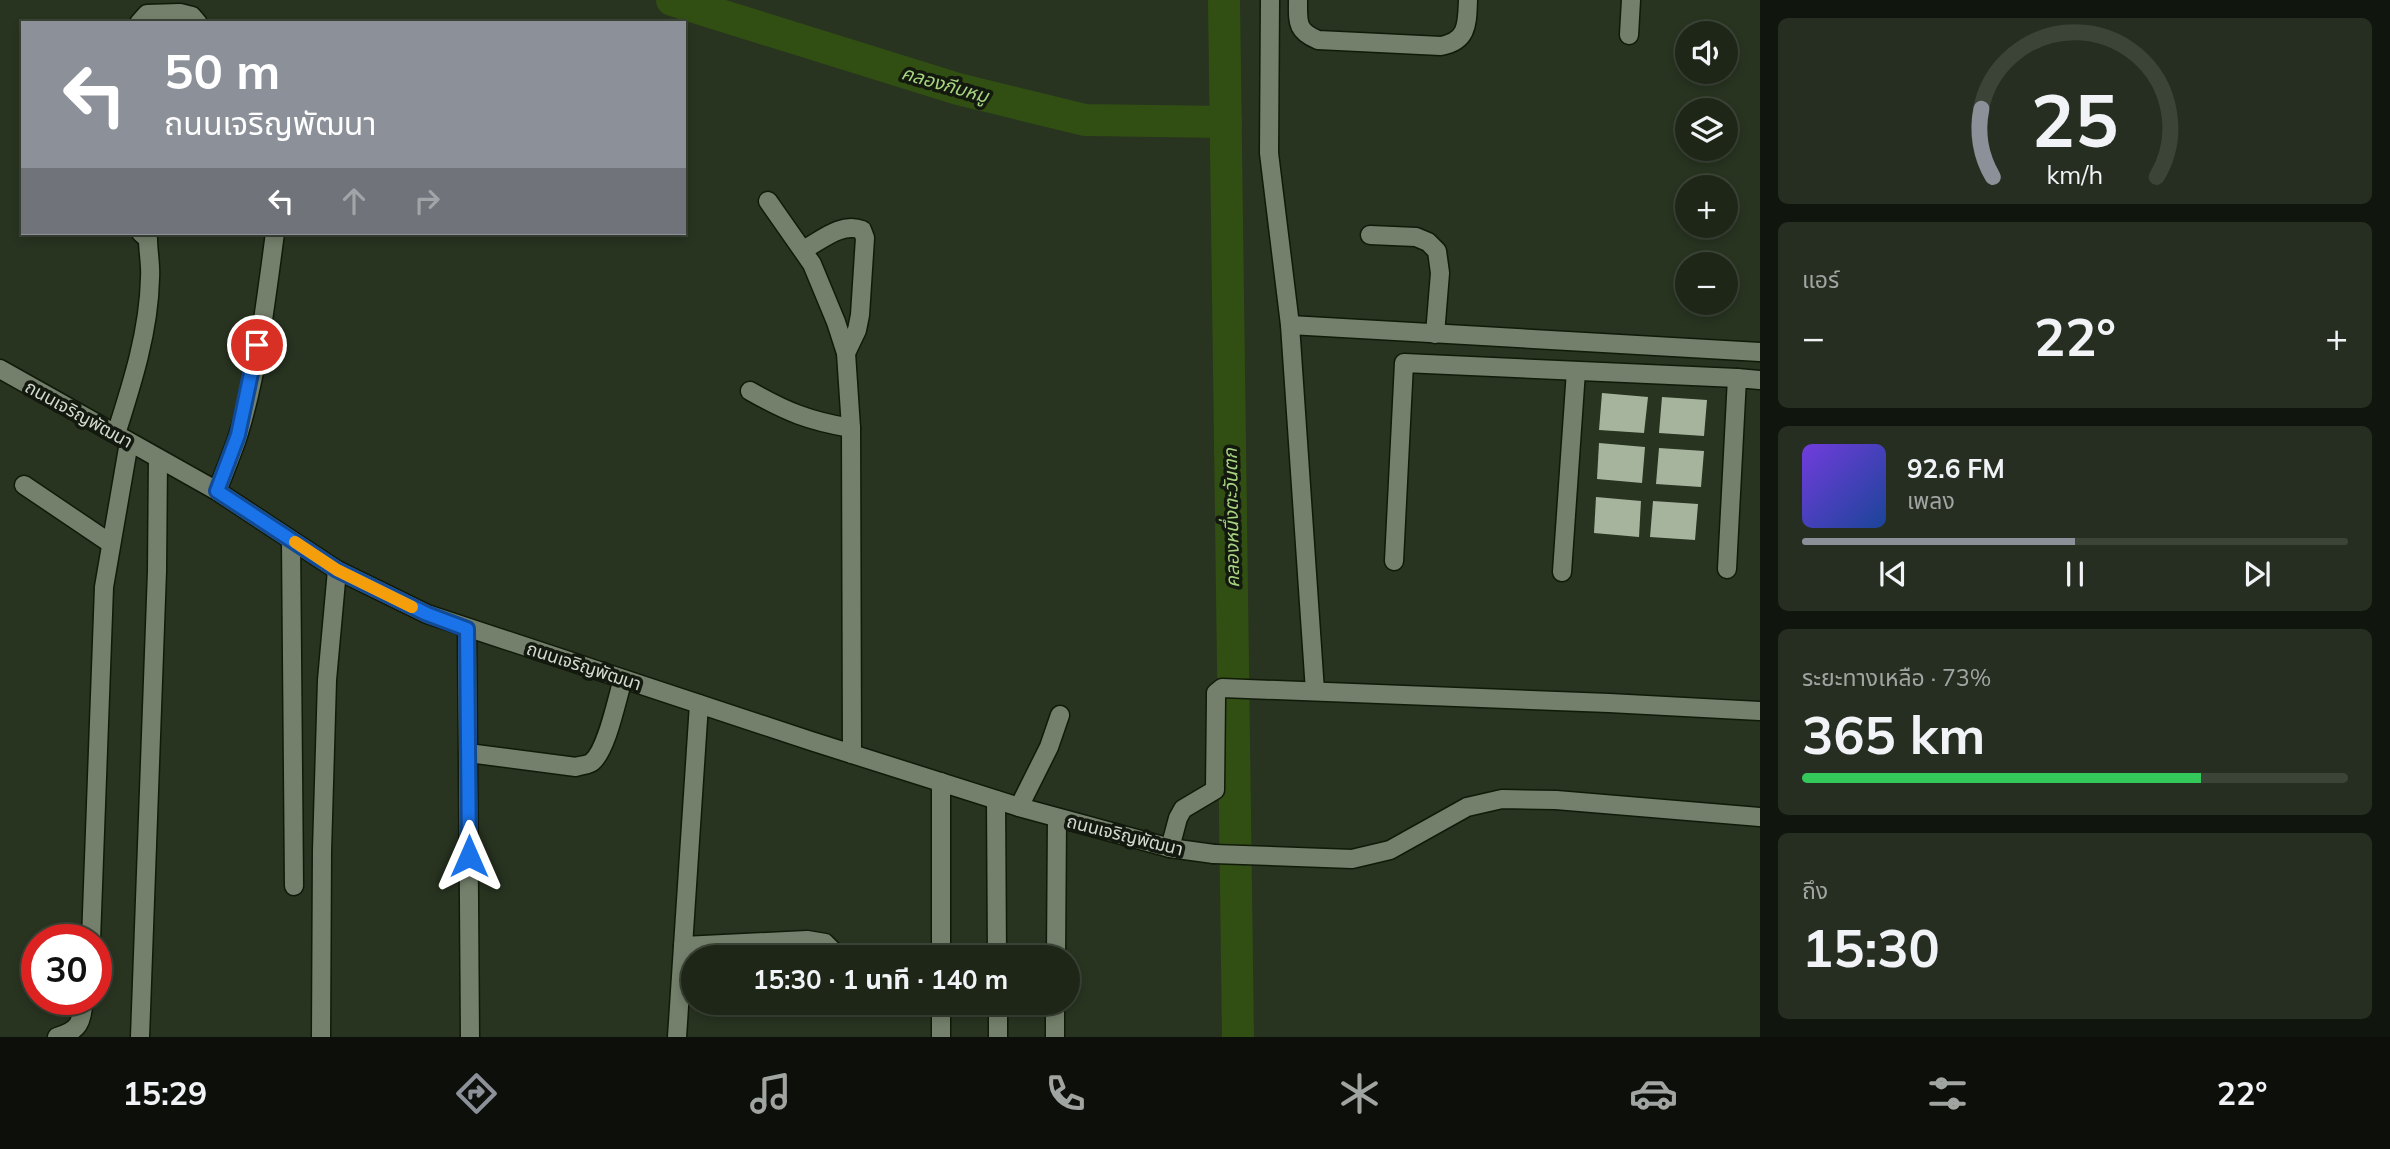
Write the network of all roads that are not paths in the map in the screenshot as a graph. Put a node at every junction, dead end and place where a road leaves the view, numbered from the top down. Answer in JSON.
{"nodes":[{"id":1,"x":1270,"y":0,"type":"edge"},
{"id":2,"x":1298,"y":0,"type":"edge"},
{"id":3,"x":1468,"y":0,"type":"edge"},
{"id":4,"x":1631,"y":0,"type":"edge"},
{"id":5,"x":141,"y":21,"type":"edge"},
{"id":6,"x":196,"y":21,"type":"edge"},
{"id":7,"x":1629,"y":35,"type":"dead end"},
{"id":8,"x":768,"y":201,"type":"dead end"},
{"id":9,"x":147,"y":235,"type":"edge"},
{"id":10,"x":275,"y":235,"type":"edge"},
{"id":11,"x":1370,"y":235,"type":"dead end"},
{"id":12,"x":803,"y":250,"type":"junction"},
{"id":13,"x":1290,"y":325,"type":"junction"},
{"id":14,"x":1435,"y":334,"type":"junction"},
{"id":15,"x":1760,"y":352,"type":"edge"},
{"id":16,"x":846,"y":354,"type":"junction"},
{"id":17,"x":0,"y":369,"type":"edge"},
{"id":18,"x":1576,"y":371,"type":"junction"},
{"id":19,"x":1737,"y":378,"type":"junction"},
{"id":20,"x":1760,"y":380,"type":"edge"},
{"id":21,"x":750,"y":391,"type":"dead end"},
{"id":22,"x":852,"y":428,"type":"junction"},
{"id":23,"x":122,"y":438,"type":"junction"},
{"id":24,"x":158,"y":459,"type":"junction"},
{"id":25,"x":24,"y":485,"type":"dead end"},
{"id":26,"x":217,"y":491,"type":"junction"},
{"id":27,"x":291,"y":540,"type":"junction"},
{"id":28,"x":110,"y":543,"type":"junction"},
{"id":29,"x":1394,"y":561,"type":"dead end"},
{"id":30,"x":1727,"y":569,"type":"dead end"},
{"id":31,"x":337,"y":570,"type":"junction"},
{"id":32,"x":1562,"y":572,"type":"dead end"},
{"id":33,"x":467,"y":629,"type":"junction"},
{"id":34,"x":622,"y":678,"type":"junction"},
{"id":35,"x":1315,"y":691,"type":"junction"},
{"id":36,"x":699,"y":704,"type":"junction"},
{"id":37,"x":1760,"y":711,"type":"edge"},
{"id":38,"x":1060,"y":715,"type":"dead end"},
{"id":39,"x":468,"y":753,"type":"junction"},
{"id":40,"x":852,"y":754,"type":"junction"},
{"id":41,"x":942,"y":782,"type":"junction"},
{"id":42,"x":996,"y":800,"type":"junction"},
{"id":43,"x":1019,"y":807,"type":"junction"},
{"id":44,"x":1760,"y":817,"type":"edge"},
{"id":45,"x":1057,"y":818,"type":"junction"},
{"id":46,"x":1170,"y":848,"type":"junction"},
{"id":47,"x":294,"y":886,"type":"dead end"},
{"id":48,"x":91,"y":924,"type":"edge"},
{"id":49,"x":683,"y":945,"type":"edge"},
{"id":50,"x":704,"y":945,"type":"edge"},
{"id":51,"x":827,"y":945,"type":"edge"},
{"id":52,"x":941,"y":945,"type":"edge"},
{"id":53,"x":997,"y":945,"type":"edge"},
{"id":54,"x":1056,"y":945,"type":"edge"},
{"id":55,"x":82,"y":1015,"type":"edge"},
{"id":56,"x":681,"y":1015,"type":"edge"},
{"id":57,"x":941,"y":1015,"type":"edge"},
{"id":58,"x":998,"y":1015,"type":"edge"},
{"id":59,"x":1055,"y":1015,"type":"edge"},
{"id":60,"x":57,"y":1037,"type":"edge"},
{"id":61,"x":140,"y":1037,"type":"edge"},
{"id":62,"x":321,"y":1037,"type":"edge"},
{"id":63,"x":470,"y":1037,"type":"edge"},
{"id":64,"x":677,"y":1037,"type":"edge"},
{"id":65,"x":941,"y":1037,"type":"edge"},
{"id":66,"x":998,"y":1037,"type":"edge"},
{"id":67,"x":1055,"y":1037,"type":"edge"}],
"edges":[{"from":1,"to":13,"type":"street"},
{"from":2,"to":3,"type":"street"},
{"from":4,"to":7,"type":"street"},
{"from":5,"to":6,"type":"street"},
{"from":8,"to":12,"type":"street"},
{"from":9,"to":23,"type":"street"},
{"from":10,"to":26,"type":"street"},
{"from":11,"to":14,"type":"street"},
{"from":12,"to":16,"type":"street"},
{"from":12,"to":16,"type":"street"},
{"from":13,"to":14,"type":"street"},
{"from":13,"to":35,"type":"street"},
{"from":14,"to":15,"type":"street"},
{"from":16,"to":22,"type":"street"},
{"from":17,"to":23,"type":"street","name":"ถนนเจริญพัฒนา"},
{"from":18,"to":19,"type":"street"},
{"from":18,"to":29,"type":"street"},
{"from":18,"to":32,"type":"street"},
{"from":19,"to":20,"type":"street"},
{"from":19,"to":30,"type":"street"},
{"from":21,"to":22,"type":"street"},
{"from":22,"to":40,"type":"street"},
{"from":23,"to":24,"type":"street","name":"ถนนเจริญพัฒนา"},
{"from":23,"to":28,"type":"street"},
{"from":24,"to":26,"type":"street","name":"ถนนเจริญพัฒนา"},
{"from":24,"to":61,"type":"street"},
{"from":25,"to":28,"type":"street"},
{"from":26,"to":27,"type":"street","name":"ถนนเจริญพัฒนา"},
{"from":27,"to":31,"type":"street","name":"ถนนเจริญพัฒนา"},
{"from":27,"to":47,"type":"street"},
{"from":28,"to":48,"type":"street"},
{"from":31,"to":33,"type":"street","name":"ถนนเจริญพัฒนา"},
{"from":31,"to":62,"type":"street"},
{"from":33,"to":34,"type":"street","name":"ถนนเจริญพัฒนา"},
{"from":33,"to":39,"type":"street"},
{"from":34,"to":36,"type":"street","name":"ถนนเจริญพัฒนา"},
{"from":34,"to":39,"type":"street"},
{"from":35,"to":37,"type":"street"},
{"from":35,"to":46,"type":"street"},
{"from":36,"to":40,"type":"street","name":"ถนนเจริญพัฒนา"},
{"from":36,"to":49,"type":"street"},
{"from":38,"to":43,"type":"street"},
{"from":39,"to":63,"type":"street"},
{"from":40,"to":41,"type":"street","name":"ถนนเจริญพัฒนา"},
{"from":41,"to":42,"type":"street","name":"ถนนเจริญพัฒนา"},
{"from":41,"to":52,"type":"street"},
{"from":42,"to":43,"type":"street","name":"ถนนเจริญพัฒนา"},
{"from":42,"to":53,"type":"street"},
{"from":43,"to":45,"type":"street","name":"ถนนเจริญพัฒนา"},
{"from":44,"to":46,"type":"street","name":"ถนนเจริญพัฒนา"},
{"from":45,"to":46,"type":"street","name":"ถนนเจริญพัฒนา"},
{"from":45,"to":54,"type":"street"},
{"from":50,"to":51,"type":"street"},
{"from":55,"to":60,"type":"street"},
{"from":56,"to":64,"type":"street"},
{"from":57,"to":65,"type":"street"},
{"from":58,"to":66,"type":"street"},
{"from":59,"to":67,"type":"street"}]}
